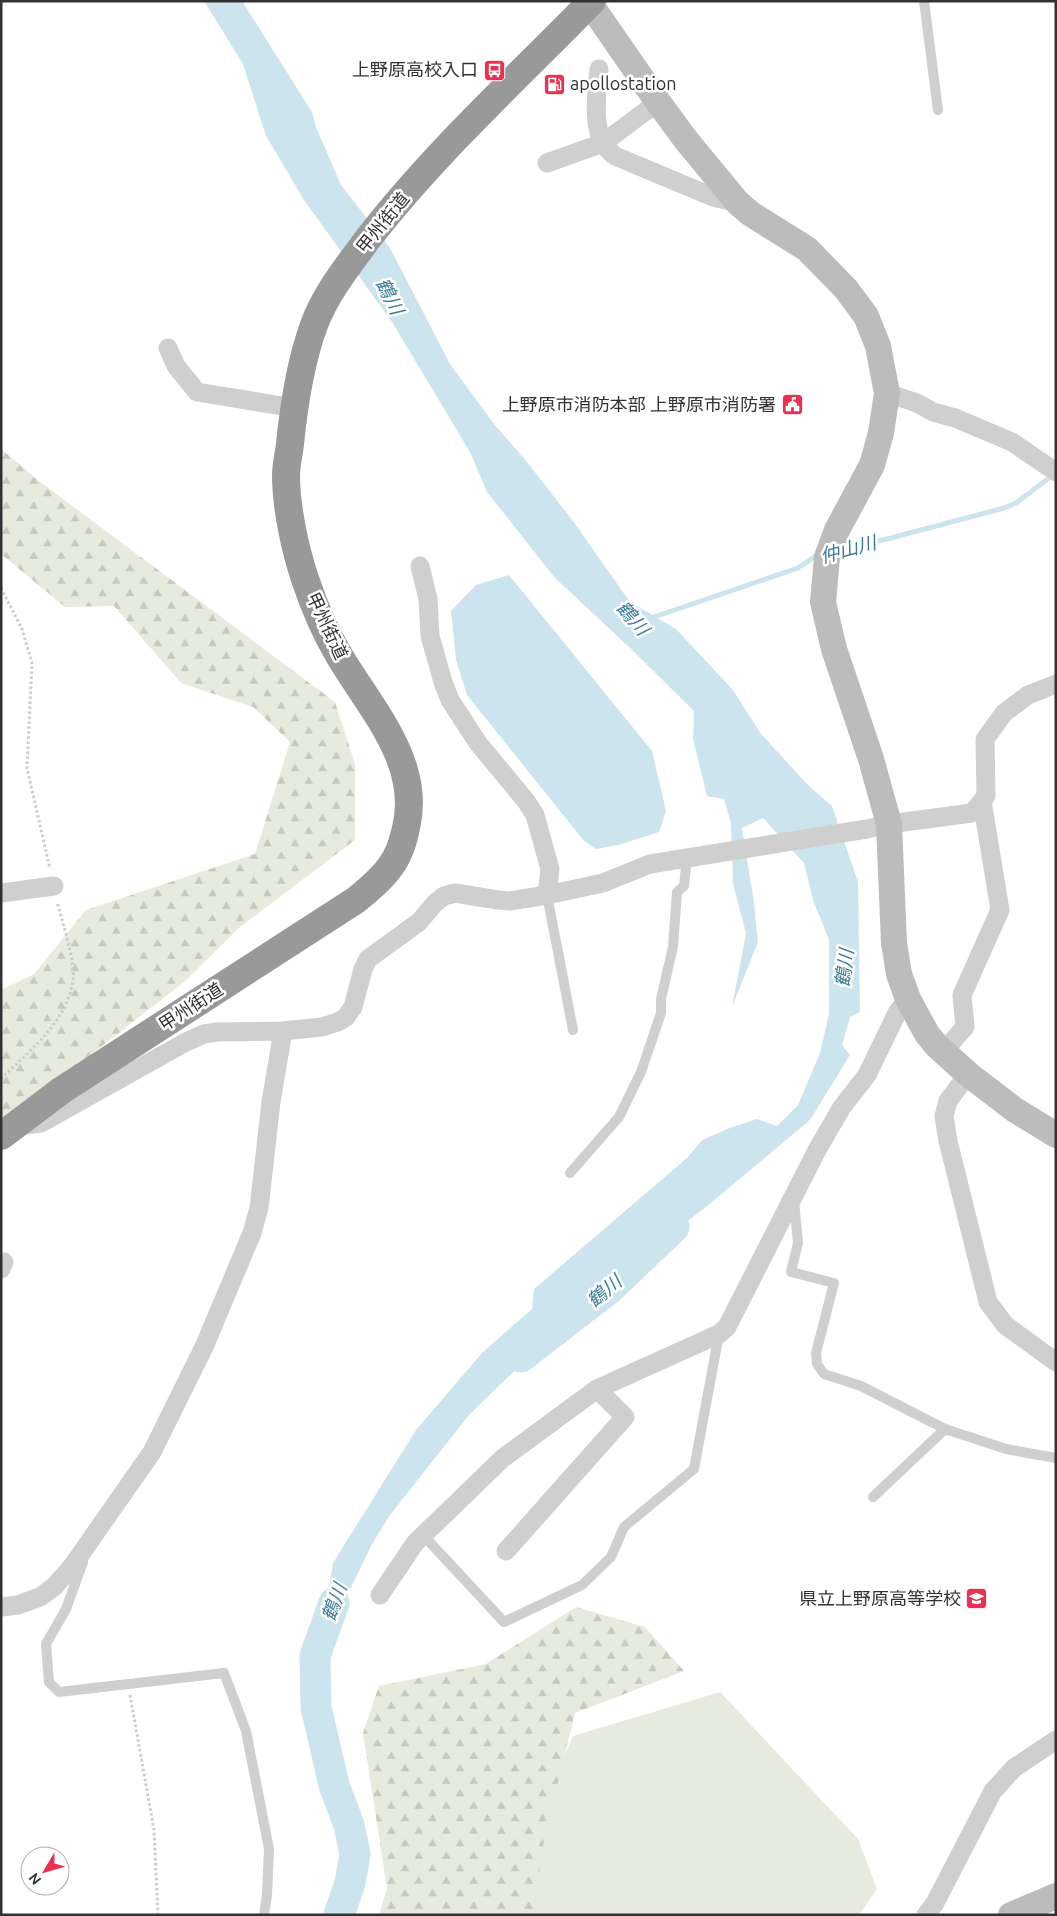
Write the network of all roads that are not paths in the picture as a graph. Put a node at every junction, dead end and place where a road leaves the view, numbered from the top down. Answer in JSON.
{"nodes":[{"id":1,"x":924,"y":1,"type":"edge"},
{"id":2,"x":590,"y":2,"type":"edge"},
{"id":3,"x":599,"y":68,"type":"dead end"},
{"id":4,"x":658,"y":102,"type":"junction"},
{"id":5,"x":938,"y":110,"type":"dead end"},
{"id":6,"x":603,"y":143,"type":"junction"},
{"id":7,"x":547,"y":163,"type":"dead end"},
{"id":8,"x":738,"y":203,"type":"junction"},
{"id":9,"x":168,"y":348,"type":"dead end"},
{"id":10,"x":887,"y":393,"type":"junction"},
{"id":11,"x":294,"y":408,"type":"junction"},
{"id":12,"x":1052,"y":469,"type":"edge"},
{"id":13,"x":420,"y":566,"type":"dead end"},
{"id":14,"x":1056,"y":684,"type":"edge"},
{"id":15,"x":982,"y":801,"type":"junction"},
{"id":16,"x":878,"y":827,"type":"junction"},
{"id":17,"x":687,"y":857,"type":"junction"},
{"id":18,"x":54,"y":886,"type":"road end"},
{"id":19,"x":1,"y":893,"type":"edge"},
{"id":20,"x":547,"y":895,"type":"junction"},
{"id":21,"x":908,"y":999,"type":"junction"},
{"id":22,"x":573,"y":1030,"type":"dead end"},
{"id":23,"x":283,"y":1031,"type":"junction"},
{"id":24,"x":943,"y":1052,"type":"junction"},
{"id":25,"x":968,"y":1074,"type":"junction"},
{"id":26,"x":7,"y":1131,"type":"edge"},
{"id":27,"x":1056,"y":1134,"type":"edge"},
{"id":28,"x":570,"y":1173,"type":"dead end"},
{"id":29,"x":794,"y":1198,"type":"junction"},
{"id":30,"x":718,"y":1334,"type":"junction"},
{"id":31,"x":1056,"y":1362,"type":"edge"},
{"id":32,"x":597,"y":1389,"type":"junction"},
{"id":33,"x":945,"y":1429,"type":"junction"},
{"id":34,"x":1056,"y":1458,"type":"edge"},
{"id":35,"x":873,"y":1497,"type":"dead end"},
{"id":36,"x":423,"y":1535,"type":"junction"},
{"id":37,"x":91,"y":1537,"type":"junction"},
{"id":38,"x":506,"y":1551,"type":"dead end"},
{"id":39,"x":380,"y":1595,"type":"dead end"},
{"id":40,"x":1,"y":1607,"type":"edge"},
{"id":41,"x":1056,"y":1740,"type":"edge"},
{"id":42,"x":1056,"y":1896,"type":"edge"},
{"id":43,"x":264,"y":1915,"type":"edge"},
{"id":44,"x":926,"y":1915,"type":"edge"},
{"id":45,"x":1011,"y":1915,"type":"edge"}],
"edges":[{"from":1,"to":5,"type":"lane"},
{"from":2,"to":4,"type":"street"},
{"from":2,"to":11,"type":"highway","name":"甲州街道"},
{"from":3,"to":6,"type":"street"},
{"from":4,"to":6,"type":"street"},
{"from":4,"to":8,"type":"street"},
{"from":6,"to":7,"type":"street"},
{"from":6,"to":8,"type":"street"},
{"from":8,"to":10,"type":"street"},
{"from":9,"to":11,"type":"street"},
{"from":10,"to":12,"type":"street"},
{"from":10,"to":16,"type":"street"},
{"from":11,"to":26,"type":"highway","name":"甲州街道"},
{"from":13,"to":20,"type":"street"},
{"from":14,"to":15,"type":"street"},
{"from":15,"to":16,"type":"street"},
{"from":15,"to":24,"type":"street"},
{"from":16,"to":17,"type":"street"},
{"from":16,"to":21,"type":"street"},
{"from":17,"to":20,"type":"street"},
{"from":17,"to":28,"type":"lane"},
{"from":18,"to":19,"type":"street"},
{"from":20,"to":22,"type":"lane"},
{"from":20,"to":23,"type":"street"},
{"from":21,"to":24,"type":"street"},
{"from":21,"to":29,"type":"street"},
{"from":23,"to":26,"type":"street"},
{"from":23,"to":37,"type":"street"},
{"from":24,"to":25,"type":"street"},
{"from":25,"to":27,"type":"street"},
{"from":25,"to":31,"type":"street"},
{"from":29,"to":30,"type":"street"},
{"from":29,"to":33,"type":"lane"},
{"from":30,"to":32,"type":"street"},
{"from":30,"to":36,"type":"lane"},
{"from":32,"to":36,"type":"street"},
{"from":32,"to":38,"type":"street"},
{"from":33,"to":34,"type":"lane"},
{"from":33,"to":35,"type":"lane"},
{"from":36,"to":39,"type":"street"},
{"from":37,"to":40,"type":"street"},
{"from":37,"to":43,"type":"lane"},
{"from":41,"to":44,"type":"street"},
{"from":42,"to":45,"type":"street"}]}
